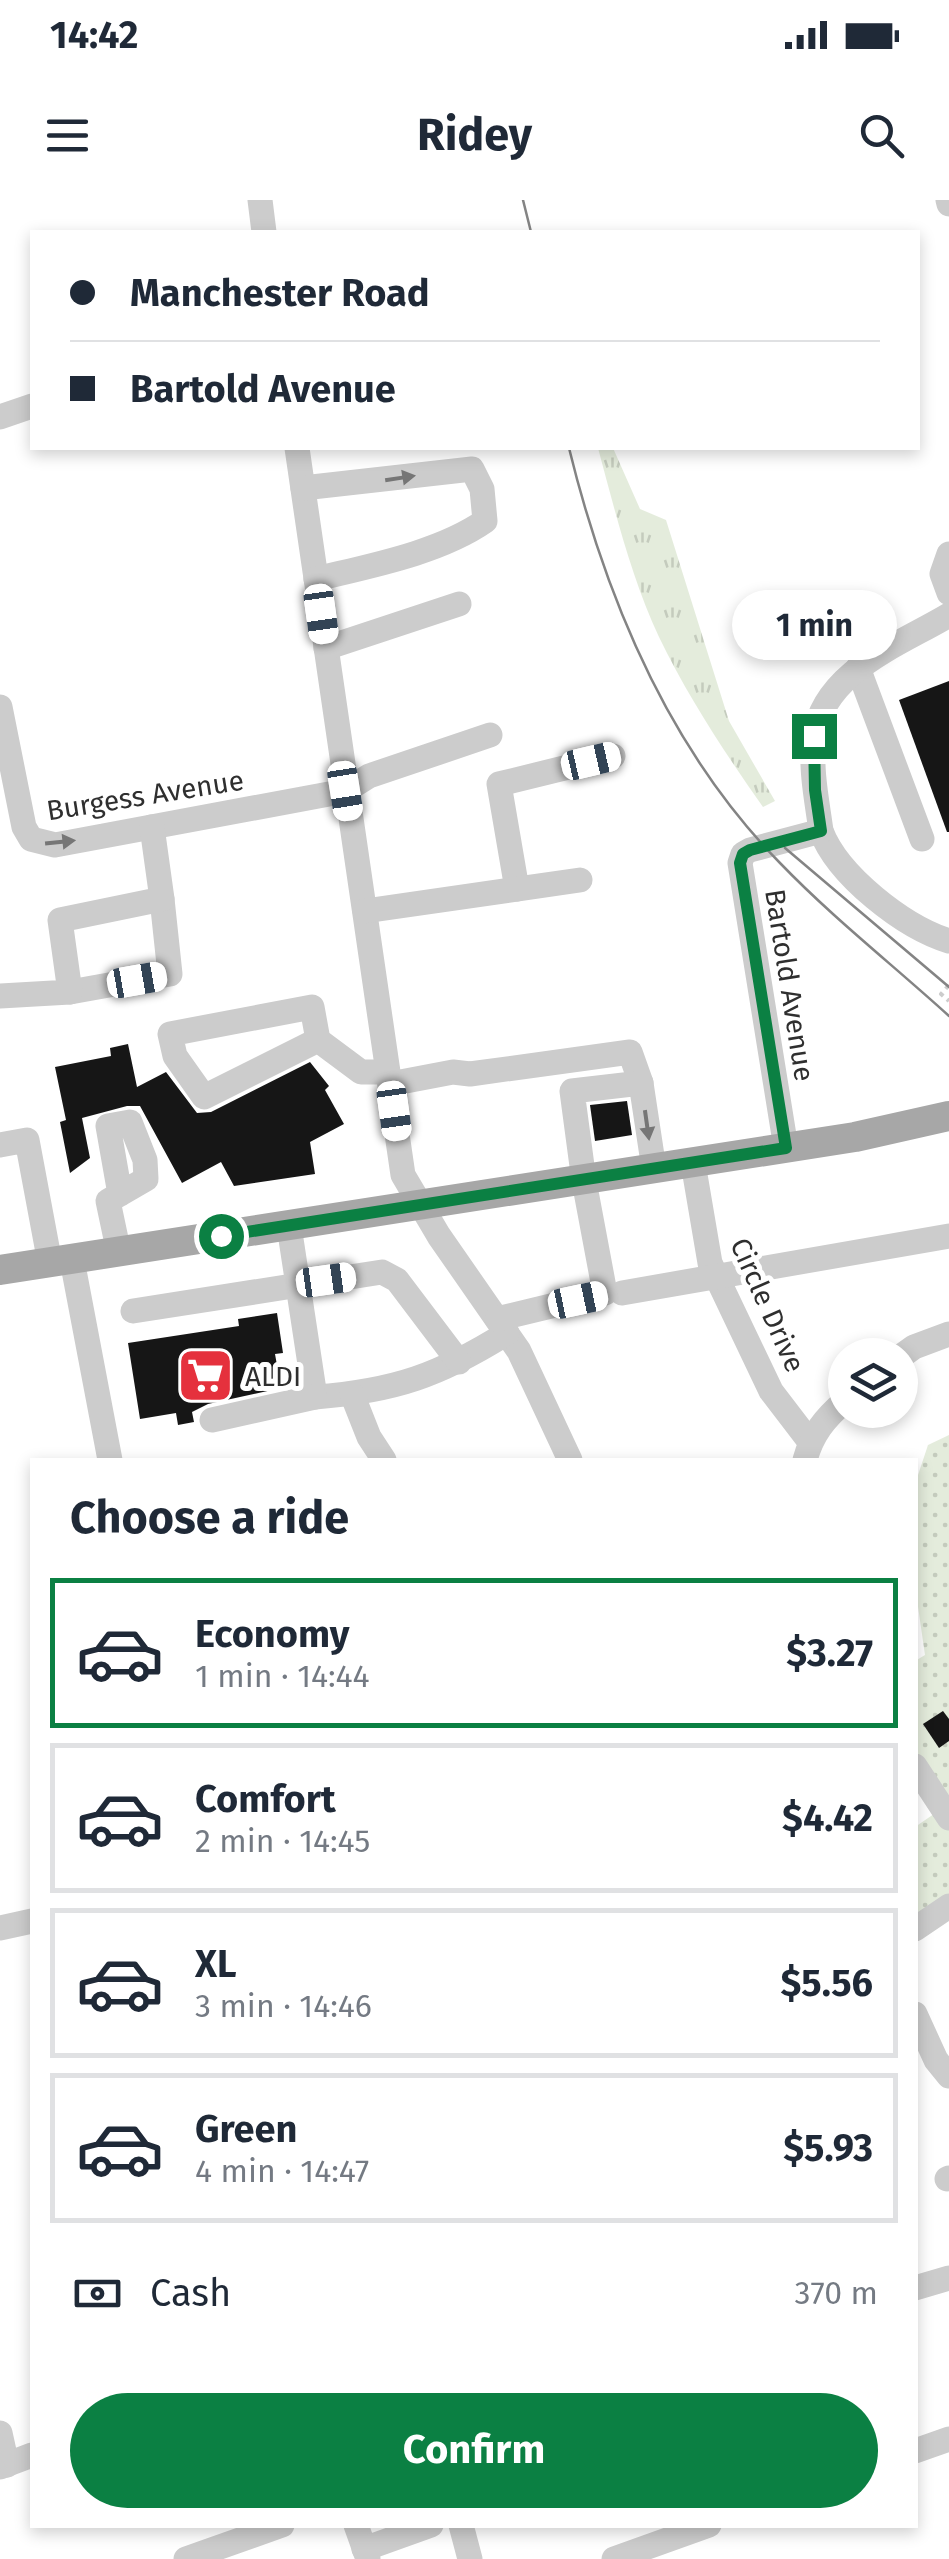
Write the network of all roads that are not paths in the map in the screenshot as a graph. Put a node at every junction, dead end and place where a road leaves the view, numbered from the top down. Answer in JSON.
{"nodes":[{"id":1,"x":260,"y":200,"type":"edge"},
{"id":2,"x":264,"y":230,"type":"edge"},
{"id":3,"x":30,"y":407,"type":"edge"},
{"id":4,"x":0,"y":417,"type":"edge"},
{"id":5,"x":297,"y":450,"type":"edge"},
{"id":6,"x":303,"y":488,"type":"junction"},
{"id":7,"x":949,"y":554,"type":"edge"},
{"id":8,"x":316,"y":579,"type":"junction"},
{"id":9,"x":949,"y":594,"type":"edge"},
{"id":10,"x":459,"y":604,"type":"dead end"},
{"id":11,"x":949,"y":615,"type":"edge"},
{"id":12,"x":326,"y":648,"type":"junction"},
{"id":13,"x":858,"y":668,"type":"junction"},
{"id":14,"x":0,"y":707,"type":"edge"},
{"id":15,"x":490,"y":735,"type":"dead end"},
{"id":16,"x":614,"y":756,"type":"dead end"},
{"id":17,"x":345,"y":791,"type":"junction"},
{"id":18,"x":152,"y":827,"type":"junction"},
{"id":19,"x":821,"y":831,"type":"junction"},
{"id":20,"x":922,"y":839,"type":"dead end"},
{"id":21,"x":580,"y":880,"type":"dead end"},
{"id":22,"x":518,"y":889,"type":"junction"},
{"id":23,"x":162,"y":899,"type":"junction"},
{"id":24,"x":365,"y":912,"type":"junction"},
{"id":25,"x":949,"y":941,"type":"edge"},
{"id":26,"x":2,"y":989,"type":"edge"},
{"id":27,"x":70,"y":992,"type":"junction"},
{"id":28,"x":318,"y":1040,"type":"junction"},
{"id":29,"x":389,"y":1078,"type":"junction"},
{"id":30,"x":641,"y":1083,"type":"junction"},
{"id":31,"x":949,"y":1116,"type":"edge"},
{"id":32,"x":0,"y":1145,"type":"edge"},
{"id":33,"x":786,"y":1148,"type":"junction"},
{"id":34,"x":693,"y":1163,"type":"junction"},
{"id":35,"x":654,"y":1169,"type":"junction"},
{"id":36,"x":584,"y":1181,"type":"junction"},
{"id":37,"x":120,"y":1194,"type":"dead end"},
{"id":38,"x":420,"y":1206,"type":"junction"},
{"id":39,"x":289,"y":1226,"type":"junction"},
{"id":40,"x":949,"y":1236,"type":"edge"},
{"id":41,"x":119,"y":1252,"type":"junction"},
{"id":42,"x":61,"y":1261,"type":"junction"},
{"id":43,"x":0,"y":1270,"type":"edge"},
{"id":44,"x":716,"y":1277,"type":"junction"},
{"id":45,"x":298,"y":1284,"type":"junction"},
{"id":46,"x":622,"y":1293,"type":"dead end"},
{"id":47,"x":133,"y":1311,"type":"dead end"},
{"id":48,"x":502,"y":1326,"type":"junction"},
{"id":49,"x":949,"y":1334,"type":"edge"},
{"id":50,"x":918,"y":1346,"type":"edge"},
{"id":51,"x":459,"y":1362,"type":"junction"},
{"id":52,"x":352,"y":1394,"type":"junction"},
{"id":53,"x":315,"y":1396,"type":"junction"},
{"id":54,"x":828,"y":1417,"type":"edge"},
{"id":55,"x":212,"y":1420,"type":"dead end"},
{"id":56,"x":808,"y":1451,"type":"edge"},
{"id":57,"x":110,"y":1458,"type":"edge"},
{"id":58,"x":383,"y":1458,"type":"edge"},
{"id":59,"x":569,"y":1458,"type":"edge"},
{"id":60,"x":918,"y":1771,"type":"edge"},
{"id":61,"x":949,"y":1818,"type":"edge"},
{"id":62,"x":949,"y":1906,"type":"edge"},
{"id":63,"x":30,"y":1921,"type":"edge"},
{"id":64,"x":918,"y":1926,"type":"edge"},
{"id":65,"x":0,"y":1928,"type":"edge"},
{"id":66,"x":918,"y":2021,"type":"edge"},
{"id":67,"x":949,"y":2076,"type":"edge"},
{"id":68,"x":949,"y":2278,"type":"edge"},
{"id":69,"x":918,"y":2287,"type":"edge"},
{"id":70,"x":0,"y":2433,"type":"edge"},
{"id":71,"x":949,"y":2439,"type":"edge"},
{"id":72,"x":918,"y":2451,"type":"edge"},
{"id":73,"x":30,"y":2457,"type":"edge"},
{"id":74,"x":3,"y":2466,"type":"edge"},
{"id":75,"x":274,"y":2528,"type":"edge"},
{"id":76,"x":461,"y":2528,"type":"edge"},
{"id":77,"x":701,"y":2528,"type":"edge"},
{"id":78,"x":395,"y":2531,"type":"edge"},
{"id":79,"x":363,"y":2544,"type":"edge"},
{"id":80,"x":186,"y":2559,"type":"edge"},
{"id":81,"x":470,"y":2559,"type":"edge"},
{"id":82,"x":614,"y":2559,"type":"edge"}],
"edges":[{"from":1,"to":2,"type":"street"},
{"from":3,"to":4,"type":"street"},
{"from":5,"to":6,"type":"street"},
{"from":6,"to":8,"type":"street"},
{"from":6,"to":8,"type":"street","one_way":true},
{"from":7,"to":9,"type":"street"},
{"from":8,"to":12,"type":"street"},
{"from":10,"to":12,"type":"street"},
{"from":11,"to":13,"type":"street"},
{"from":12,"to":17,"type":"street"},
{"from":13,"to":19,"type":"street"},
{"from":13,"to":20,"type":"street"},
{"from":14,"to":18,"type":"street","name":"Burgess Avenue","one_way":true},
{"from":15,"to":17,"type":"street","name":"Burgess Avenue"},
{"from":16,"to":22,"type":"street"},
{"from":17,"to":18,"type":"street","name":"Burgess Avenue"},
{"from":17,"to":24,"type":"street"},
{"from":18,"to":23,"type":"street"},
{"from":19,"to":25,"type":"street"},
{"from":19,"to":33,"type":"street","name":"Bartold Avenue"},
{"from":21,"to":22,"type":"street"},
{"from":22,"to":24,"type":"street"},
{"from":23,"to":27,"type":"street"},
{"from":23,"to":27,"type":"street"},
{"from":24,"to":29,"type":"street"},
{"from":26,"to":27,"type":"street"},
{"from":28,"to":28,"type":"street"},
{"from":28,"to":29,"type":"street"},
{"from":29,"to":30,"type":"street"},
{"from":29,"to":38,"type":"street"},
{"from":30,"to":35,"type":"street","one_way":true},
{"from":30,"to":36,"type":"street"},
{"from":31,"to":33,"type":"main road"},
{"from":32,"to":42,"type":"street"},
{"from":33,"to":34,"type":"main road"},
{"from":34,"to":35,"type":"main road"},
{"from":34,"to":44,"type":"street","name":"Circle Drive"},
{"from":35,"to":36,"type":"main road"},
{"from":36,"to":38,"type":"main road"},
{"from":36,"to":48,"type":"street"},
{"from":37,"to":41,"type":"street"},
{"from":38,"to":39,"type":"main road"},
{"from":38,"to":48,"type":"street"},
{"from":39,"to":41,"type":"main road"},
{"from":39,"to":45,"type":"street"},
{"from":40,"to":44,"type":"street"},
{"from":41,"to":42,"type":"main road"},
{"from":42,"to":43,"type":"main road"},
{"from":42,"to":57,"type":"street"},
{"from":44,"to":46,"type":"street"},
{"from":44,"to":56,"type":"street","name":"Circle Drive"},
{"from":45,"to":47,"type":"street"},
{"from":45,"to":51,"type":"street"},
{"from":45,"to":53,"type":"street"},
{"from":48,"to":51,"type":"street"},
{"from":48,"to":59,"type":"street"},
{"from":49,"to":50,"type":"street"},
{"from":51,"to":52,"type":"street"},
{"from":52,"to":53,"type":"street"},
{"from":52,"to":58,"type":"street"},
{"from":53,"to":55,"type":"street"},
{"from":54,"to":56,"type":"street"},
{"from":60,"to":61,"type":"street"},
{"from":62,"to":64,"type":"street"},
{"from":63,"to":65,"type":"street"},
{"from":66,"to":67,"type":"street"},
{"from":68,"to":69,"type":"street"},
{"from":70,"to":74,"type":"street"},
{"from":71,"to":72,"type":"street"},
{"from":73,"to":74,"type":"street"},
{"from":75,"to":80,"type":"street"},
{"from":76,"to":81,"type":"street"},
{"from":77,"to":82,"type":"street"},
{"from":78,"to":79,"type":"street"}]}
